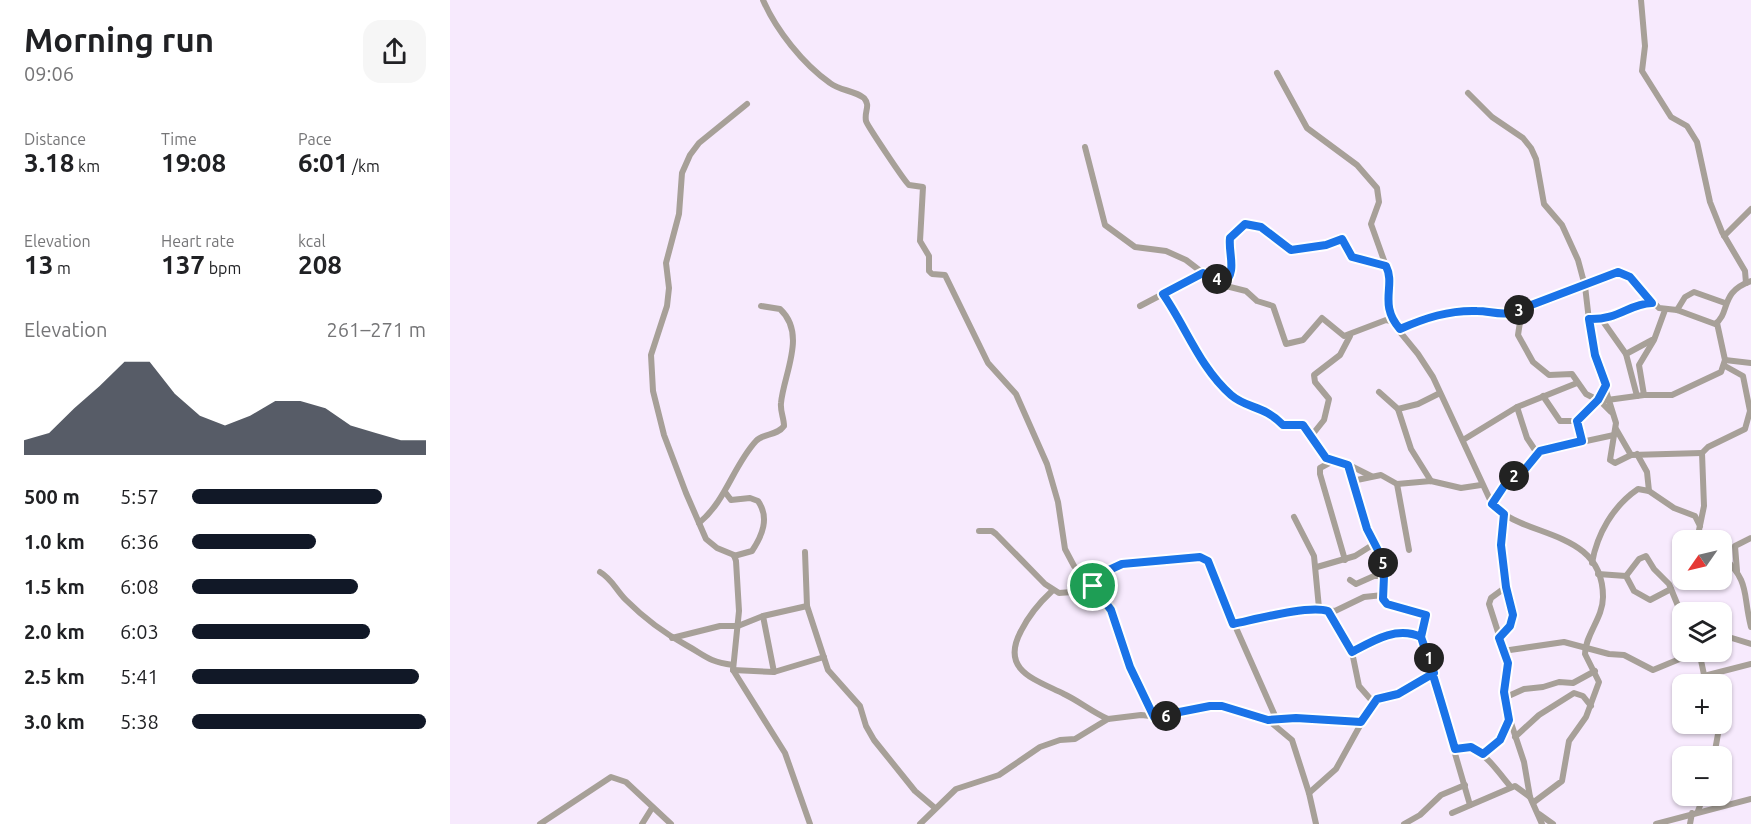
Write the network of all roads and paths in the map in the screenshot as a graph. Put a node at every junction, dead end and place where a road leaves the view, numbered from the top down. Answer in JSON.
{"nodes":[{"id":1,"x":763,"y":0,"type":"edge"},
{"id":2,"x":1641,"y":0,"type":"edge"},
{"id":3,"x":1277,"y":73,"type":"dead end"},
{"id":4,"x":1468,"y":93,"type":"dead end"},
{"id":5,"x":747,"y":104,"type":"dead end"},
{"id":6,"x":1085,"y":147,"type":"dead end"},
{"id":7,"x":1751,"y":209,"type":"edge"},
{"id":8,"x":1724,"y":236,"type":"junction"},
{"id":9,"x":1386,"y":266,"type":"junction"},
{"id":10,"x":1203,"y":273,"type":"junction"},
{"id":11,"x":1226,"y":282,"type":"junction"},
{"id":12,"x":1748,"y":282,"type":"edge"},
{"id":13,"x":1585,"y":286,"type":"junction"},
{"id":14,"x":1163,"y":294,"type":"junction"},
{"id":15,"x":1652,"y":303,"type":"junction"},
{"id":16,"x":1725,"y":303,"type":"junction"},
{"id":17,"x":761,"y":306,"type":"dead end"},
{"id":18,"x":1140,"y":306,"type":"dead end"},
{"id":19,"x":1522,"y":309,"type":"junction"},
{"id":20,"x":1665,"y":310,"type":"junction"},
{"id":21,"x":1677,"y":310,"type":"junction"},
{"id":22,"x":1589,"y":319,"type":"junction"},
{"id":23,"x":1602,"y":320,"type":"junction"},
{"id":24,"x":1391,"y":321,"type":"junction"},
{"id":25,"x":1717,"y":323,"type":"junction"},
{"id":26,"x":1400,"y":329,"type":"junction"},
{"id":27,"x":1347,"y":336,"type":"junction"},
{"id":28,"x":1654,"y":340,"type":"junction"},
{"id":29,"x":1626,"y":354,"type":"junction"},
{"id":30,"x":1725,"y":363,"type":"junction"},
{"id":31,"x":1751,"y":363,"type":"edge"},
{"id":32,"x":1577,"y":383,"type":"junction"},
{"id":33,"x":1606,"y":385,"type":"junction"},
{"id":34,"x":1379,"y":392,"type":"dead end"},
{"id":35,"x":1440,"y":393,"type":"junction"},
{"id":36,"x":1640,"y":395,"type":"junction"},
{"id":37,"x":1543,"y":396,"type":"junction"},
{"id":38,"x":1599,"y":400,"type":"junction"},
{"id":39,"x":1610,"y":400,"type":"junction"},
{"id":40,"x":1517,"y":407,"type":"junction"},
{"id":41,"x":1398,"y":409,"type":"junction"},
{"id":42,"x":1613,"y":415,"type":"junction"},
{"id":43,"x":1751,"y":416,"type":"edge"},
{"id":44,"x":1577,"y":421,"type":"junction"},
{"id":45,"x":1615,"y":432,"type":"junction"},
{"id":46,"x":1312,"y":435,"type":"junction"},
{"id":47,"x":1462,"y":440,"type":"junction"},
{"id":48,"x":1582,"y":441,"type":"junction"},
{"id":49,"x":1537,"y":453,"type":"junction"},
{"id":50,"x":1702,"y":453,"type":"junction"},
{"id":51,"x":1634,"y":455,"type":"junction"},
{"id":52,"x":1331,"y":462,"type":"junction"},
{"id":53,"x":1348,"y":465,"type":"junction"},
{"id":54,"x":1371,"y":476,"type":"junction"},
{"id":55,"x":1352,"y":481,"type":"junction"},
{"id":56,"x":1431,"y":481,"type":"junction"},
{"id":57,"x":1397,"y":484,"type":"junction"},
{"id":58,"x":1481,"y":485,"type":"junction"},
{"id":59,"x":1649,"y":491,"type":"junction"},
{"id":60,"x":725,"y":492,"type":"junction"},
{"id":61,"x":1492,"y":504,"type":"junction"},
{"id":62,"x":1504,"y":514,"type":"junction"},
{"id":63,"x":1294,"y":517,"type":"dead end"},
{"id":64,"x":699,"y":523,"type":"junction"},
{"id":65,"x":1701,"y":527,"type":"junction"},
{"id":66,"x":1700,"y":530,"type":"edge"},
{"id":67,"x":979,"y":531,"type":"dead end"},
{"id":68,"x":1751,"y":538,"type":"edge"},
{"id":69,"x":1374,"y":544,"type":"junction"},
{"id":70,"x":1409,"y":550,"type":"dead end"},
{"id":71,"x":805,"y":552,"type":"dead end"},
{"id":72,"x":734,"y":556,"type":"junction"},
{"id":73,"x":1344,"y":560,"type":"junction"},
{"id":74,"x":1592,"y":564,"type":"junction"},
{"id":75,"x":1732,"y":566,"type":"edge"},
{"id":76,"x":1317,"y":567,"type":"junction"},
{"id":77,"x":1737,"y":571,"type":"junction"},
{"id":78,"x":600,"y":572,"type":"dead end"},
{"id":79,"x":1598,"y":574,"type":"junction"},
{"id":80,"x":1384,"y":576,"type":"junction"},
{"id":81,"x":1626,"y":576,"type":"junction"},
{"id":82,"x":1350,"y":580,"type":"dead end"},
{"id":83,"x":1359,"y":583,"type":"junction"},
{"id":84,"x":1093,"y":586,"type":"junction"},
{"id":85,"x":1506,"y":587,"type":"junction"},
{"id":86,"x":1671,"y":589,"type":"junction"},
{"id":87,"x":1052,"y":591,"type":"junction"},
{"id":88,"x":1383,"y":595,"type":"junction"},
{"id":89,"x":1364,"y":597,"type":"junction"},
{"id":90,"x":1676,"y":602,"type":"edge"},
{"id":91,"x":807,"y":606,"type":"junction"},
{"id":92,"x":1319,"y":608,"type":"junction"},
{"id":93,"x":1328,"y":611,"type":"junction"},
{"id":94,"x":763,"y":616,"type":"junction"},
{"id":95,"x":1233,"y":624,"type":"junction"},
{"id":96,"x":738,"y":626,"type":"junction"},
{"id":97,"x":1751,"y":627,"type":"edge"},
{"id":98,"x":1421,"y":637,"type":"junction"},
{"id":99,"x":672,"y":638,"type":"junction"},
{"id":100,"x":1499,"y":638,"type":"junction"},
{"id":101,"x":1732,"y":638,"type":"edge"},
{"id":102,"x":1751,"y":644,"type":"edge"},
{"id":103,"x":1585,"y":648,"type":"junction"},
{"id":104,"x":1514,"y":650,"type":"junction"},
{"id":105,"x":1503,"y":651,"type":"junction"},
{"id":106,"x":1352,"y":652,"type":"junction"},
{"id":107,"x":824,"y":657,"type":"junction"},
{"id":108,"x":1672,"y":662,"type":"edge"},
{"id":109,"x":1508,"y":663,"type":"junction"},
{"id":110,"x":1751,"y":664,"type":"edge"},
{"id":111,"x":733,"y":668,"type":"junction"},
{"id":112,"x":1595,"y":671,"type":"junction"},
{"id":113,"x":774,"y":672,"type":"junction"},
{"id":114,"x":1434,"y":673,"type":"junction"},
{"id":115,"x":1722,"y":674,"type":"edge"},
{"id":116,"x":1427,"y":678,"type":"junction"},
{"id":117,"x":1436,"y":684,"type":"junction"},
{"id":118,"x":1504,"y":698,"type":"junction"},
{"id":119,"x":1373,"y":702,"type":"junction"},
{"id":120,"x":1591,"y":706,"type":"junction"},
{"id":121,"x":1154,"y":717,"type":"junction"},
{"id":122,"x":1108,"y":719,"type":"junction"},
{"id":123,"x":1272,"y":719,"type":"junction"},
{"id":124,"x":1509,"y":720,"type":"junction"},
{"id":125,"x":1361,"y":722,"type":"junction"},
{"id":126,"x":1516,"y":739,"type":"junction"},
{"id":127,"x":1500,"y":740,"type":"junction"},
{"id":128,"x":1455,"y":749,"type":"junction"},
{"id":129,"x":1483,"y":754,"type":"junction"},
{"id":130,"x":1465,"y":785,"type":"junction"},
{"id":131,"x":1510,"y":786,"type":"junction"},
{"id":132,"x":1310,"y":793,"type":"junction"},
{"id":133,"x":1751,"y":799,"type":"edge"},
{"id":134,"x":1532,"y":800,"type":"junction"},
{"id":135,"x":1470,"y":805,"type":"junction"},
{"id":136,"x":1698,"y":806,"type":"edge"},
{"id":137,"x":652,"y":808,"type":"junction"},
{"id":138,"x":935,"y":808,"type":"junction"},
{"id":139,"x":1537,"y":812,"type":"junction"},
{"id":140,"x":1695,"y":812,"type":"junction"},
{"id":141,"x":1452,"y":813,"type":"dead end"},
{"id":142,"x":1420,"y":815,"type":"junction"},
{"id":143,"x":1413,"y":819,"type":"junction"},
{"id":144,"x":540,"y":824,"type":"edge"},
{"id":145,"x":642,"y":824,"type":"edge"},
{"id":146,"x":671,"y":824,"type":"edge"},
{"id":147,"x":810,"y":824,"type":"edge"},
{"id":148,"x":920,"y":824,"type":"edge"},
{"id":149,"x":1316,"y":824,"type":"edge"},
{"id":150,"x":1404,"y":824,"type":"edge"},
{"id":151,"x":1420,"y":824,"type":"edge"},
{"id":152,"x":1542,"y":824,"type":"edge"},
{"id":153,"x":1553,"y":824,"type":"edge"},
{"id":154,"x":1656,"y":824,"type":"edge"},
{"id":155,"x":1690,"y":824,"type":"edge"}],
"edges":[{"from":1,"to":84,"type":"street"},
{"from":2,"to":8,"type":"street"},
{"from":3,"to":9,"type":"street"},
{"from":4,"to":13,"type":"street"},
{"from":5,"to":64,"type":"street"},
{"from":6,"to":10,"type":"street"},
{"from":7,"to":8,"type":"street"},
{"from":8,"to":12,"type":"street"},
{"from":9,"to":11,"type":"street"},
{"from":9,"to":24,"type":"street"},
{"from":10,"to":11,"type":"street"},
{"from":10,"to":14,"type":"street"},
{"from":11,"to":27,"type":"street"},
{"from":12,"to":16,"type":"street"},
{"from":13,"to":15,"type":"street"},
{"from":13,"to":19,"type":"street"},
{"from":13,"to":22,"type":"street"},
{"from":14,"to":18,"type":"street"},
{"from":14,"to":46,"type":"street"},
{"from":15,"to":20,"type":"street"},
{"from":15,"to":23,"type":"street"},
{"from":16,"to":21,"type":"street"},
{"from":16,"to":25,"type":"street"},
{"from":17,"to":60,"type":"street"},
{"from":19,"to":26,"type":"street"},
{"from":19,"to":32,"type":"street"},
{"from":20,"to":21,"type":"street"},
{"from":20,"to":28,"type":"street"},
{"from":21,"to":25,"type":"street"},
{"from":22,"to":23,"type":"street"},
{"from":22,"to":33,"type":"street"},
{"from":23,"to":29,"type":"street"},
{"from":24,"to":26,"type":"street"},
{"from":24,"to":27,"type":"street"},
{"from":25,"to":30,"type":"street"},
{"from":26,"to":35,"type":"street"},
{"from":27,"to":46,"type":"street"},
{"from":28,"to":29,"type":"street"},
{"from":28,"to":36,"type":"street"},
{"from":29,"to":36,"type":"street"},
{"from":30,"to":31,"type":"street"},
{"from":30,"to":36,"type":"street"},
{"from":30,"to":43,"type":"street"},
{"from":32,"to":37,"type":"street"},
{"from":32,"to":38,"type":"street"},
{"from":33,"to":38,"type":"street"},
{"from":33,"to":39,"type":"street"},
{"from":34,"to":41,"type":"street"},
{"from":35,"to":41,"type":"street"},
{"from":35,"to":47,"type":"street"},
{"from":36,"to":39,"type":"street"},
{"from":37,"to":40,"type":"street"},
{"from":37,"to":44,"type":"street"},
{"from":38,"to":39,"type":"street"},
{"from":38,"to":42,"type":"street"},
{"from":38,"to":44,"type":"street"},
{"from":39,"to":42,"type":"street"},
{"from":40,"to":47,"type":"street"},
{"from":40,"to":49,"type":"street"},
{"from":41,"to":56,"type":"street"},
{"from":42,"to":45,"type":"street"},
{"from":43,"to":50,"type":"street"},
{"from":44,"to":48,"type":"street"},
{"from":45,"to":48,"type":"street"},
{"from":45,"to":51,"type":"street"},
{"from":45,"to":51,"type":"street"},
{"from":46,"to":52,"type":"street"},
{"from":47,"to":58,"type":"street"},
{"from":48,"to":49,"type":"street"},
{"from":49,"to":61,"type":"street"},
{"from":50,"to":51,"type":"street"},
{"from":50,"to":65,"type":"street"},
{"from":51,"to":59,"type":"street"},
{"from":52,"to":53,"type":"street"},
{"from":52,"to":73,"type":"street"},
{"from":53,"to":54,"type":"street"},
{"from":53,"to":55,"type":"street"},
{"from":54,"to":55,"type":"street"},
{"from":54,"to":57,"type":"street"},
{"from":55,"to":69,"type":"street"},
{"from":56,"to":57,"type":"street"},
{"from":56,"to":58,"type":"street"},
{"from":57,"to":70,"type":"street"},
{"from":58,"to":61,"type":"street"},
{"from":59,"to":65,"type":"street"},
{"from":59,"to":74,"type":"street"},
{"from":60,"to":64,"type":"street"},
{"from":60,"to":72,"type":"street"},
{"from":61,"to":62,"type":"street"},
{"from":62,"to":74,"type":"street"},
{"from":62,"to":85,"type":"street"},
{"from":63,"to":76,"type":"street"},
{"from":64,"to":72,"type":"street"},
{"from":65,"to":66,"type":"street"},
{"from":67,"to":87,"type":"street"},
{"from":68,"to":77,"type":"street"},
{"from":69,"to":73,"type":"street"},
{"from":69,"to":80,"type":"street"},
{"from":71,"to":91,"type":"street"},
{"from":72,"to":96,"type":"street"},
{"from":73,"to":76,"type":"street"},
{"from":74,"to":79,"type":"street"},
{"from":75,"to":77,"type":"street"},
{"from":76,"to":92,"type":"street"},
{"from":77,"to":97,"type":"street"},
{"from":78,"to":99,"type":"street"},
{"from":79,"to":81,"type":"street"},
{"from":79,"to":103,"type":"street"},
{"from":80,"to":83,"type":"street"},
{"from":80,"to":88,"type":"street"},
{"from":81,"to":86,"type":"street"},
{"from":81,"to":86,"type":"street"},
{"from":82,"to":83,"type":"street"},
{"from":83,"to":89,"type":"street"},
{"from":84,"to":87,"type":"street"},
{"from":84,"to":95,"type":"street"},
{"from":84,"to":121,"type":"street"},
{"from":85,"to":100,"type":"street"},
{"from":85,"to":100,"type":"street"},
{"from":86,"to":90,"type":"street"},
{"from":87,"to":122,"type":"street"},
{"from":88,"to":89,"type":"street"},
{"from":88,"to":98,"type":"street"},
{"from":89,"to":93,"type":"street"},
{"from":91,"to":94,"type":"street"},
{"from":91,"to":107,"type":"street"},
{"from":92,"to":93,"type":"street"},
{"from":92,"to":95,"type":"street"},
{"from":93,"to":106,"type":"street"},
{"from":94,"to":96,"type":"street"},
{"from":94,"to":113,"type":"street"},
{"from":95,"to":123,"type":"street"},
{"from":96,"to":99,"type":"street"},
{"from":96,"to":111,"type":"street"},
{"from":98,"to":106,"type":"street"},
{"from":98,"to":114,"type":"street"},
{"from":99,"to":111,"type":"street"},
{"from":100,"to":105,"type":"street"},
{"from":101,"to":102,"type":"street"},
{"from":103,"to":104,"type":"street"},
{"from":103,"to":108,"type":"street"},
{"from":103,"to":112,"type":"street"},
{"from":104,"to":105,"type":"street"},
{"from":104,"to":109,"type":"street"},
{"from":105,"to":109,"type":"street"},
{"from":106,"to":119,"type":"street"},
{"from":107,"to":113,"type":"street"},
{"from":107,"to":138,"type":"street"},
{"from":109,"to":118,"type":"street"},
{"from":110,"to":115,"type":"street"},
{"from":111,"to":113,"type":"street"},
{"from":111,"to":147,"type":"street"},
{"from":112,"to":118,"type":"street"},
{"from":112,"to":120,"type":"street"},
{"from":114,"to":116,"type":"street"},
{"from":114,"to":117,"type":"street"},
{"from":116,"to":117,"type":"street"},
{"from":116,"to":119,"type":"street"},
{"from":117,"to":128,"type":"street"},
{"from":118,"to":124,"type":"street"},
{"from":119,"to":125,"type":"street"},
{"from":120,"to":126,"type":"street"},
{"from":120,"to":134,"type":"street"},
{"from":121,"to":122,"type":"street"},
{"from":121,"to":123,"type":"street"},
{"from":122,"to":138,"type":"street"},
{"from":123,"to":125,"type":"street"},
{"from":123,"to":132,"type":"street"},
{"from":124,"to":126,"type":"street"},
{"from":124,"to":127,"type":"street"},
{"from":125,"to":132,"type":"street"},
{"from":126,"to":127,"type":"street"},
{"from":126,"to":134,"type":"street"},
{"from":127,"to":129,"type":"street"},
{"from":128,"to":129,"type":"street"},
{"from":128,"to":130,"type":"street"},
{"from":129,"to":131,"type":"street"},
{"from":130,"to":135,"type":"street"},
{"from":130,"to":142,"type":"street"},
{"from":131,"to":134,"type":"street"},
{"from":131,"to":135,"type":"street"},
{"from":132,"to":149,"type":"street"},
{"from":133,"to":140,"type":"street"},
{"from":134,"to":139,"type":"street"},
{"from":135,"to":141,"type":"street"},
{"from":136,"to":140,"type":"street"},
{"from":137,"to":144,"type":"street"},
{"from":137,"to":145,"type":"street"},
{"from":137,"to":146,"type":"street"},
{"from":138,"to":148,"type":"street"},
{"from":139,"to":152,"type":"street"},
{"from":139,"to":153,"type":"street"},
{"from":140,"to":154,"type":"street"},
{"from":140,"to":155,"type":"street"},
{"from":142,"to":143,"type":"street"},
{"from":142,"to":151,"type":"street"},
{"from":143,"to":150,"type":"street"},
{"from":143,"to":151,"type":"street"}]}
